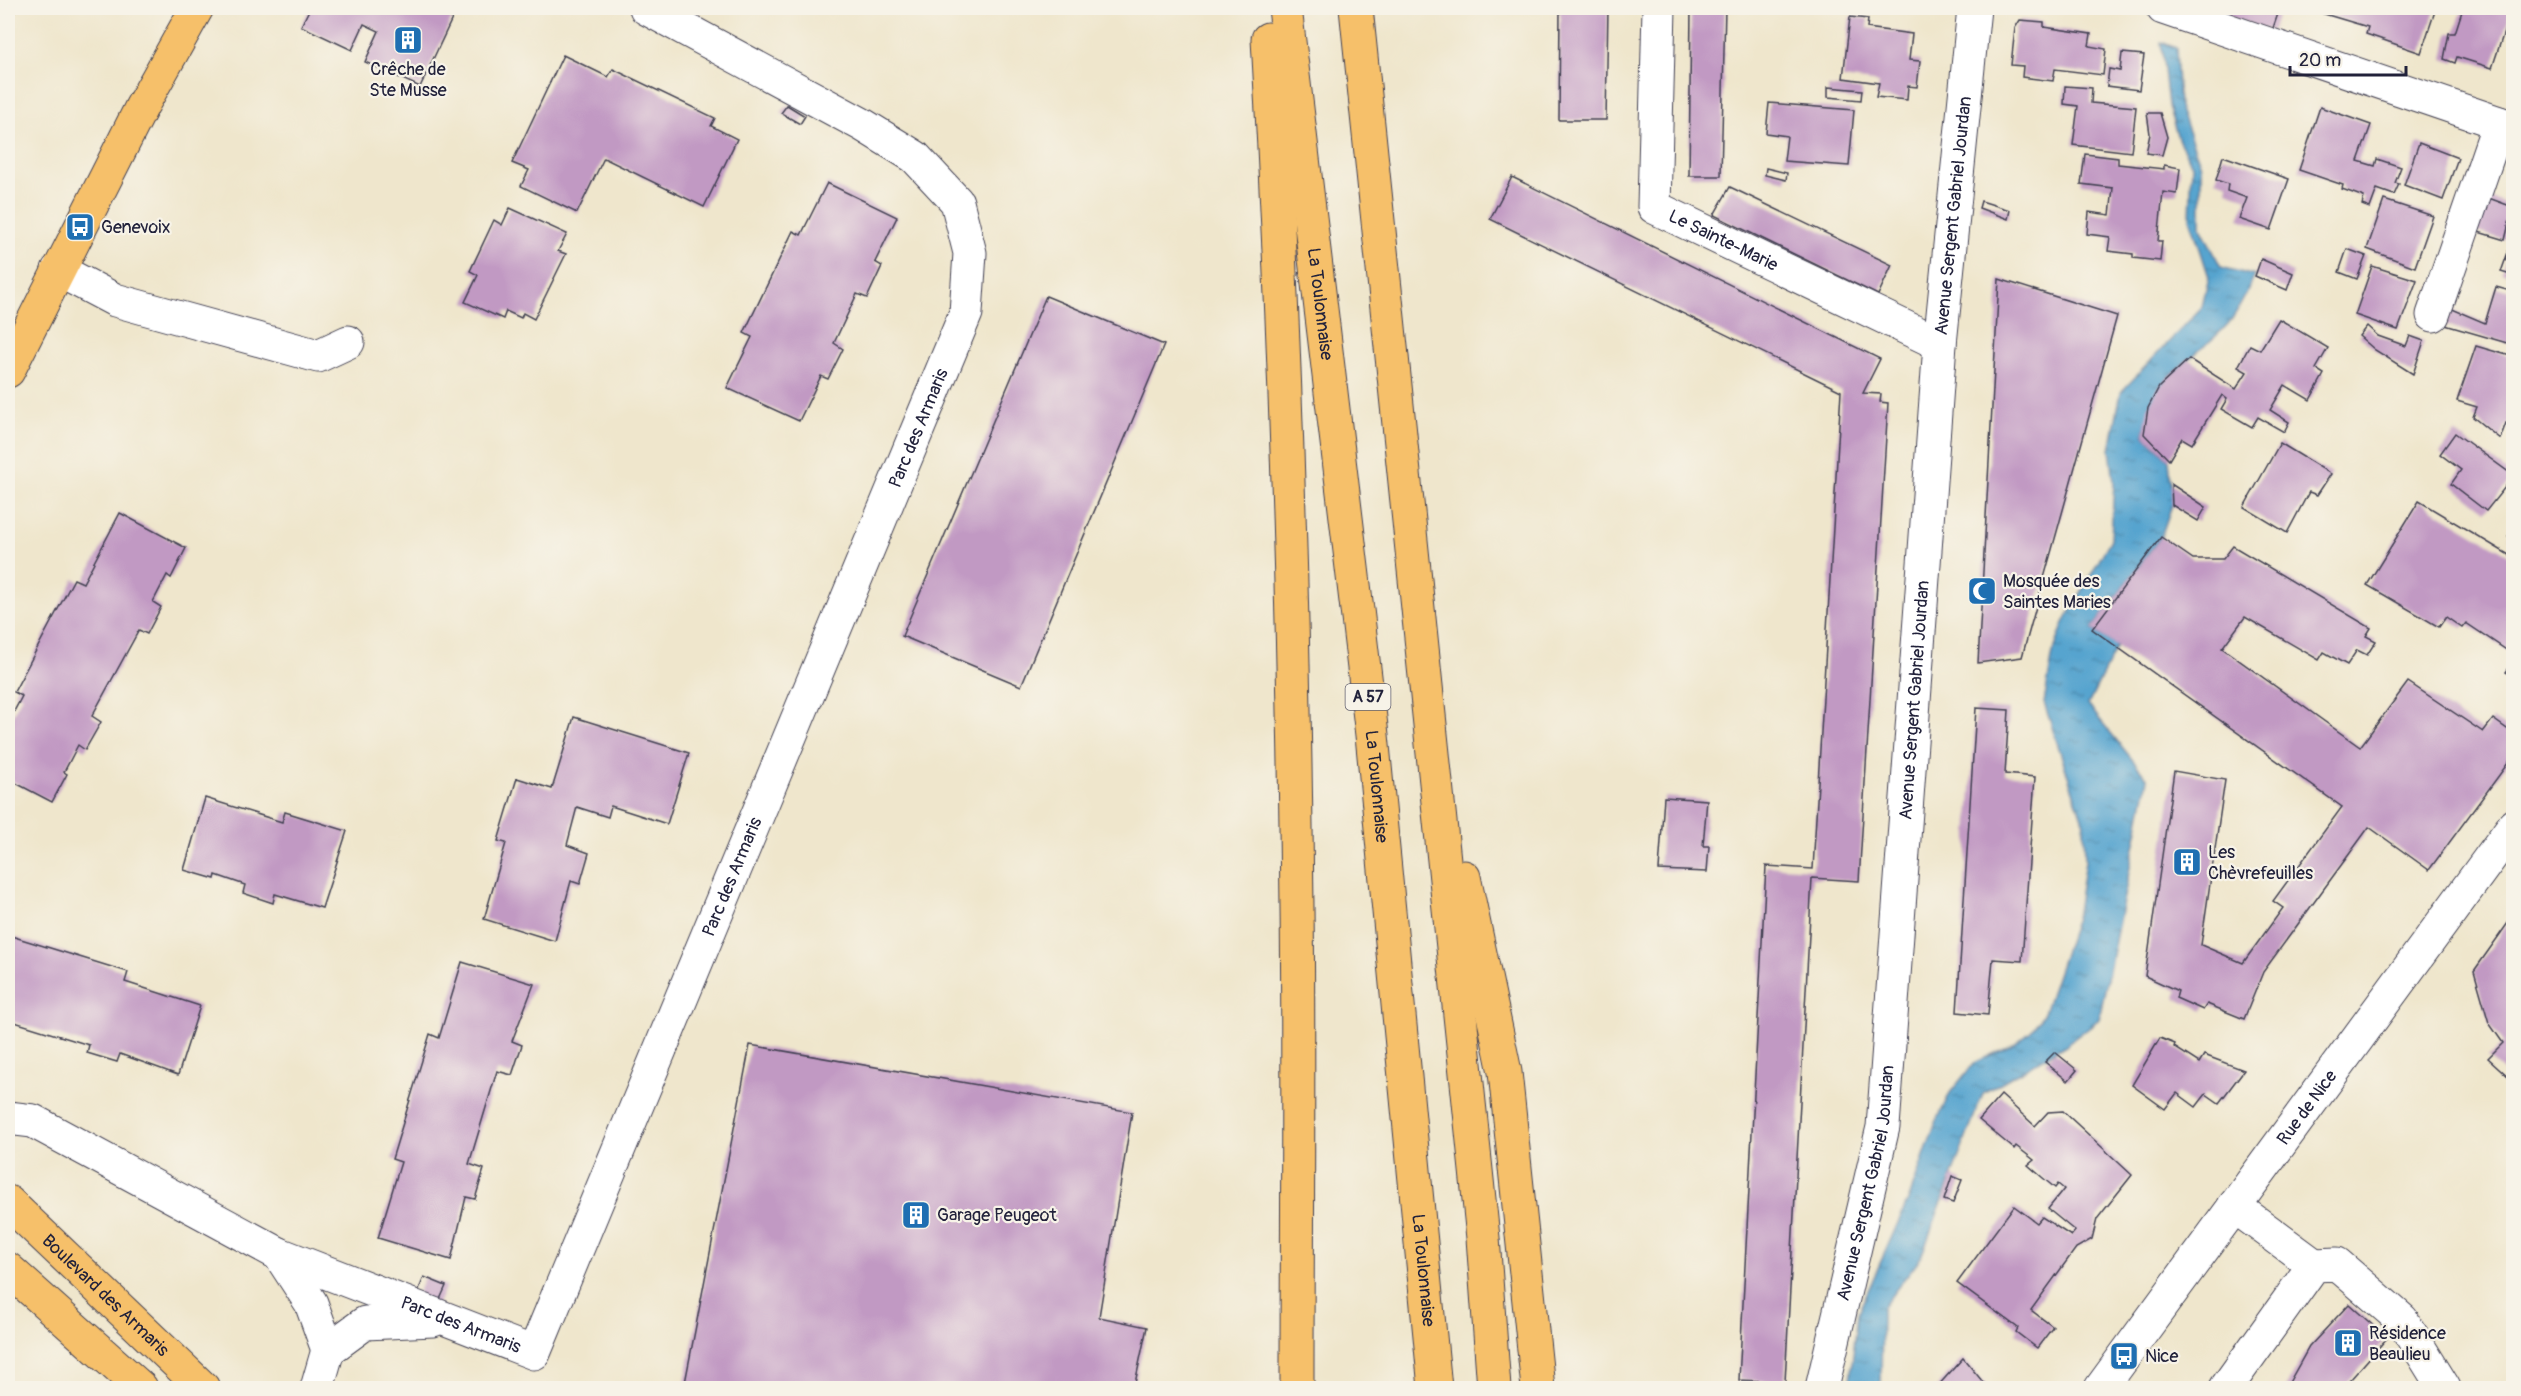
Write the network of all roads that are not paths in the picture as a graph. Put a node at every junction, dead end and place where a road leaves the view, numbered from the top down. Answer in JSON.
{"nodes":[{"id":1,"x":197,"y":8,"type":"edge"},
{"id":2,"x":646,"y":8,"type":"edge"},
{"id":3,"x":1266,"y":8,"type":"edge"},
{"id":4,"x":1285,"y":8,"type":"edge"},
{"id":5,"x":1356,"y":8,"type":"edge"},
{"id":6,"x":1659,"y":8,"type":"edge"},
{"id":7,"x":1974,"y":8,"type":"edge"},
{"id":8,"x":2163,"y":8,"type":"edge"},
{"id":9,"x":2506,"y":125,"type":"edge"},
{"id":10,"x":58,"y":270,"type":"junction"},
{"id":11,"x":2433,"y":315,"type":"dead end"},
{"id":12,"x":348,"y":342,"type":"dead end"},
{"id":13,"x":1940,"y":344,"type":"junction"},
{"id":14,"x":8,"y":371,"type":"edge"},
{"id":15,"x":1427,"y":700,"type":"junction"},
{"id":16,"x":2514,"y":825,"type":"edge"},
{"id":17,"x":8,"y":1118,"type":"edge"},
{"id":18,"x":8,"y":1202,"type":"edge"},
{"id":19,"x":2234,"y":1206,"type":"junction"},
{"id":20,"x":279,"y":1254,"type":"junction"},
{"id":21,"x":2314,"y":1265,"type":"junction"},
{"id":22,"x":8,"y":1269,"type":"edge"},
{"id":23,"x":446,"y":1319,"type":"junction"},
{"id":24,"x":328,"y":1350,"type":"junction"},
{"id":25,"x":2437,"y":1385,"type":"edge"},
{"id":26,"x":141,"y":1389,"type":"edge"},
{"id":27,"x":203,"y":1389,"type":"edge"},
{"id":28,"x":317,"y":1389,"type":"edge"},
{"id":29,"x":1297,"y":1389,"type":"edge"},
{"id":30,"x":1435,"y":1389,"type":"edge"},
{"id":31,"x":1494,"y":1389,"type":"edge"},
{"id":32,"x":1538,"y":1389,"type":"edge"},
{"id":33,"x":1822,"y":1389,"type":"edge"},
{"id":34,"x":2101,"y":1389,"type":"edge"},
{"id":35,"x":2226,"y":1389,"type":"edge"}],
"edges":[{"from":1,"to":10,"type":"main road"},
{"from":2,"to":23,"type":"street","name":"Parc des Armaris"},
{"from":3,"to":29,"type":"main road"},
{"from":4,"to":30,"type":"main road","name":"La Toulonnaise","number":"A 57"},
{"from":5,"to":15,"type":"main road"},
{"from":6,"to":13,"type":"street","name":"Le Sainte-Marie"},
{"from":7,"to":13,"type":"street","name":"Avenue Sergent Gabriel Jourdan"},
{"from":8,"to":9,"type":"street"},
{"from":9,"to":11,"type":"street"},
{"from":10,"to":12,"type":"street"},
{"from":10,"to":14,"type":"main road"},
{"from":13,"to":33,"type":"street","name":"Avenue Sergent Gabriel Jourdan"},
{"from":15,"to":31,"type":"main road"},
{"from":15,"to":32,"type":"main road"},
{"from":16,"to":19,"type":"street","name":"Rue de Nice"},
{"from":17,"to":20,"type":"street","name":"Parc des Armaris"},
{"from":18,"to":27,"type":"main road","name":"Boulevard des Armaris"},
{"from":19,"to":21,"type":"street"},
{"from":19,"to":34,"type":"street","name":"Rue de Nice"},
{"from":20,"to":23,"type":"street","name":"Parc des Armaris"},
{"from":20,"to":24,"type":"street"},
{"from":21,"to":25,"type":"street"},
{"from":21,"to":35,"type":"street"},
{"from":22,"to":26,"type":"main road"},
{"from":23,"to":24,"type":"street"},
{"from":24,"to":28,"type":"street"}]}
